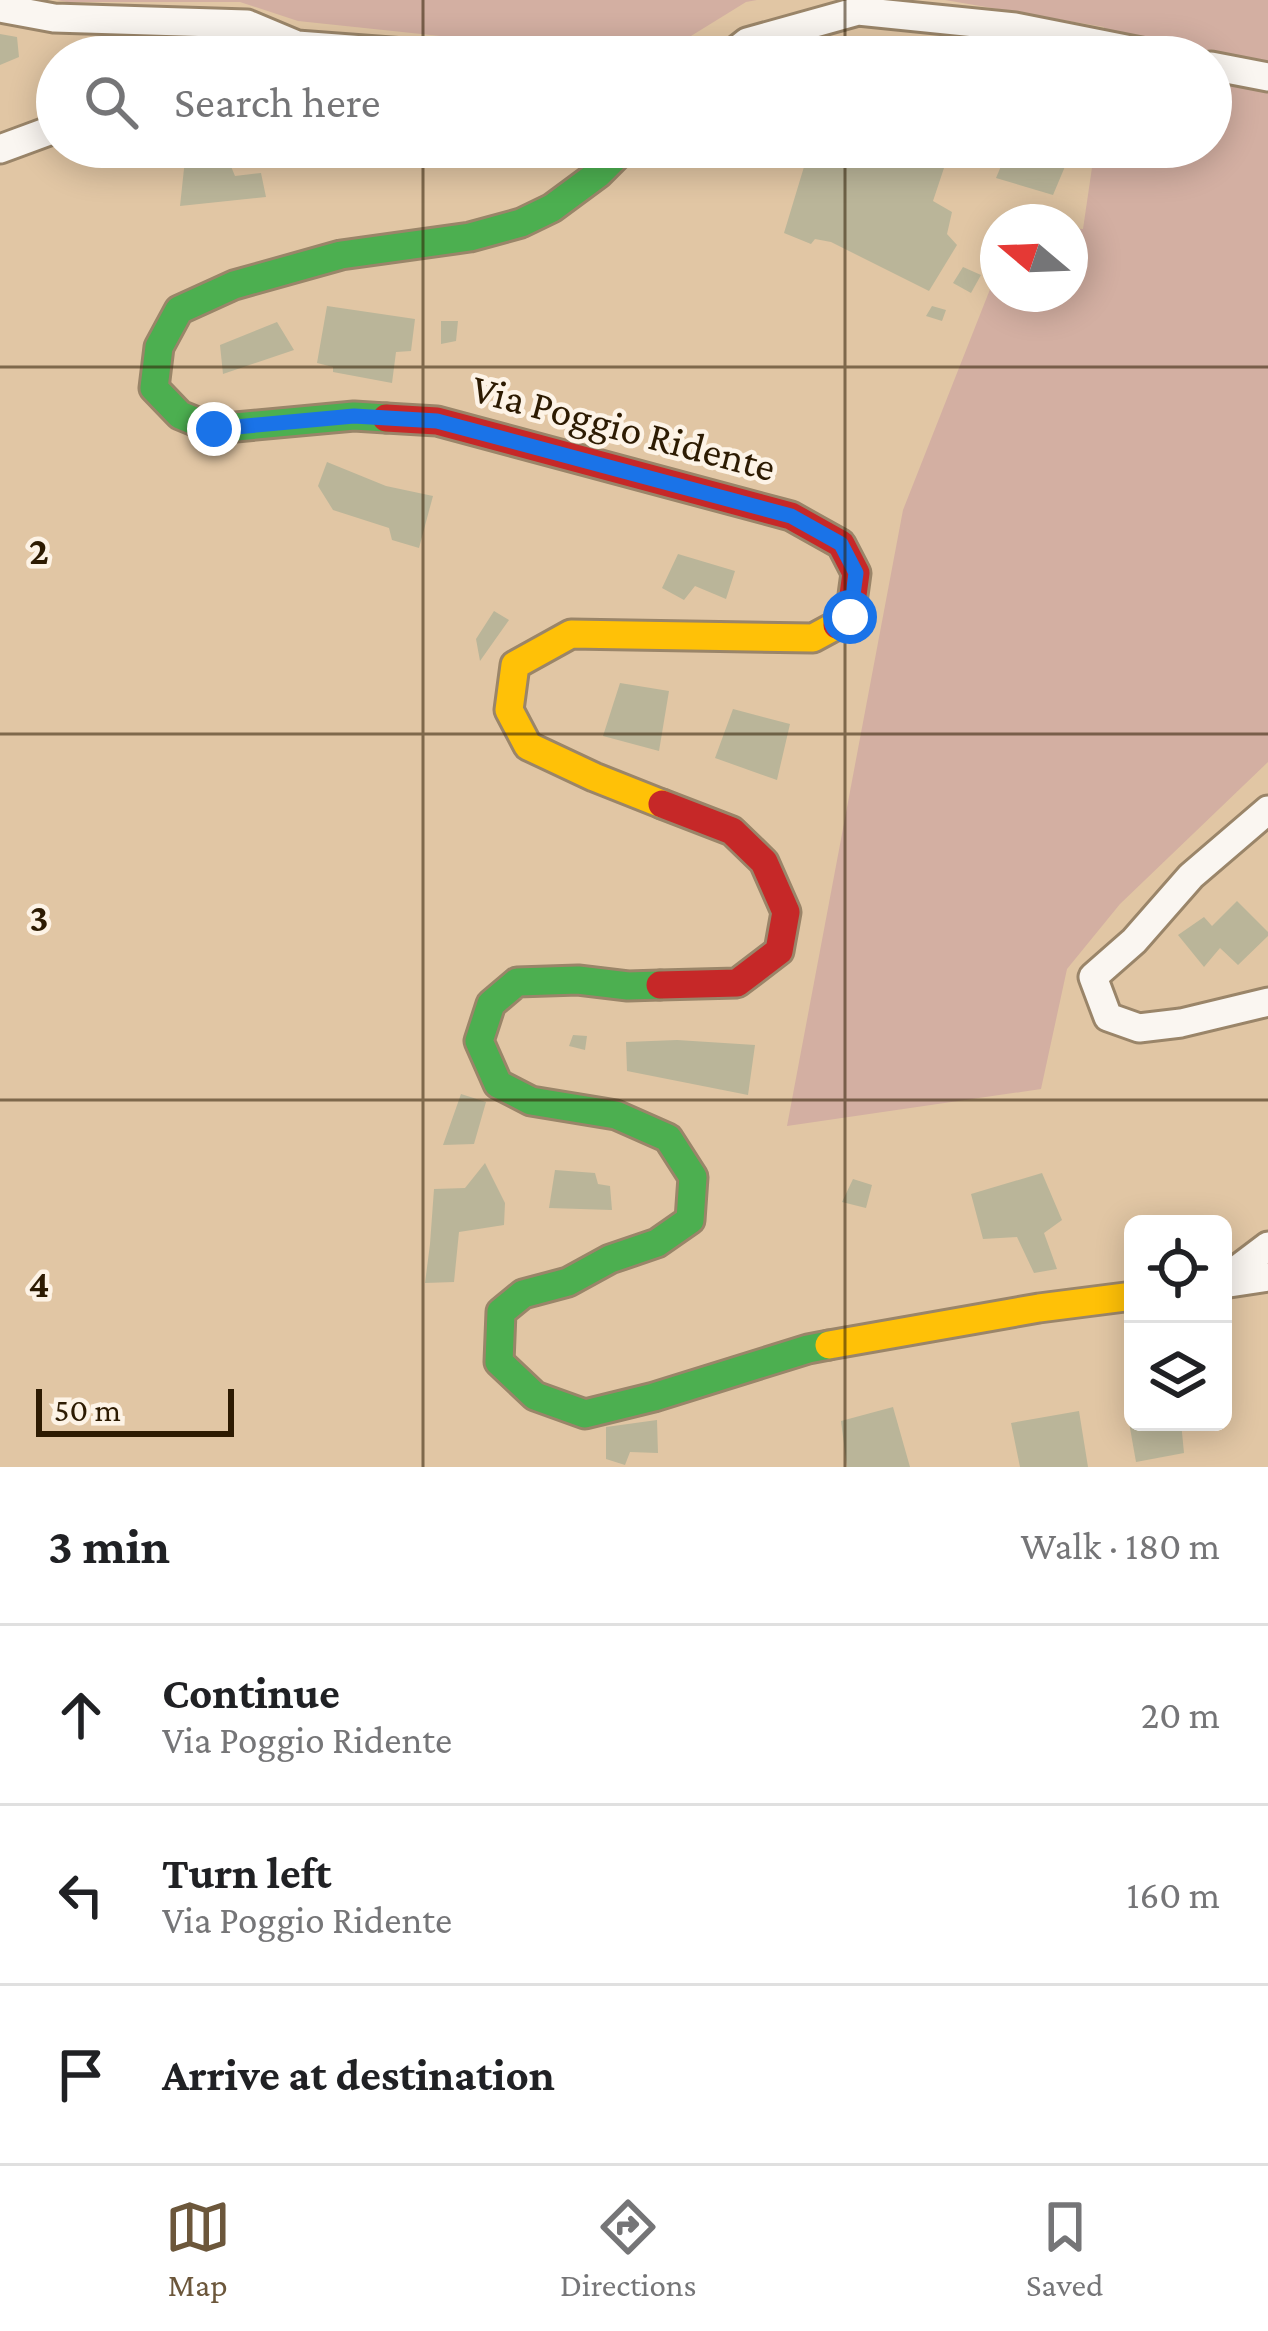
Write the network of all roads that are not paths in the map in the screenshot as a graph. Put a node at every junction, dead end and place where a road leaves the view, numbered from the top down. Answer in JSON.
{"nodes":[{"id":1,"x":0,"y":8,"type":"edge"},
{"id":2,"x":274,"y":36,"type":"edge"},
{"id":3,"x":768,"y":36,"type":"edge"},
{"id":4,"x":1060,"y":36,"type":"edge"},
{"id":5,"x":1232,"y":70,"type":"edge"},
{"id":6,"x":1268,"y":77,"type":"edge"},
{"id":7,"x":36,"y":135,"type":"edge"},
{"id":8,"x":0,"y":148,"type":"edge"},
{"id":9,"x":589,"y":168,"type":"edge"},
{"id":10,"x":1268,"y":811,"type":"edge"},
{"id":11,"x":1268,"y":1002,"type":"edge"},
{"id":12,"x":1268,"y":1246,"type":"edge"},
{"id":13,"x":1232,"y":1275,"type":"edge"},
{"id":14,"x":1268,"y":1276,"type":"edge"},
{"id":15,"x":1232,"y":1281,"type":"edge"},
{"id":16,"x":1124,"y":1297,"type":"edge"}],
"edges":[{"from":1,"to":2,"type":"street"},
{"from":3,"to":4,"type":"street"},
{"from":5,"to":6,"type":"street"},
{"from":7,"to":8,"type":"street"},
{"from":9,"to":16,"type":"street","name":"Via Poggio Ridente"},
{"from":10,"to":11,"type":"street"},
{"from":12,"to":13,"type":"street"},
{"from":14,"to":15,"type":"street"}]}
